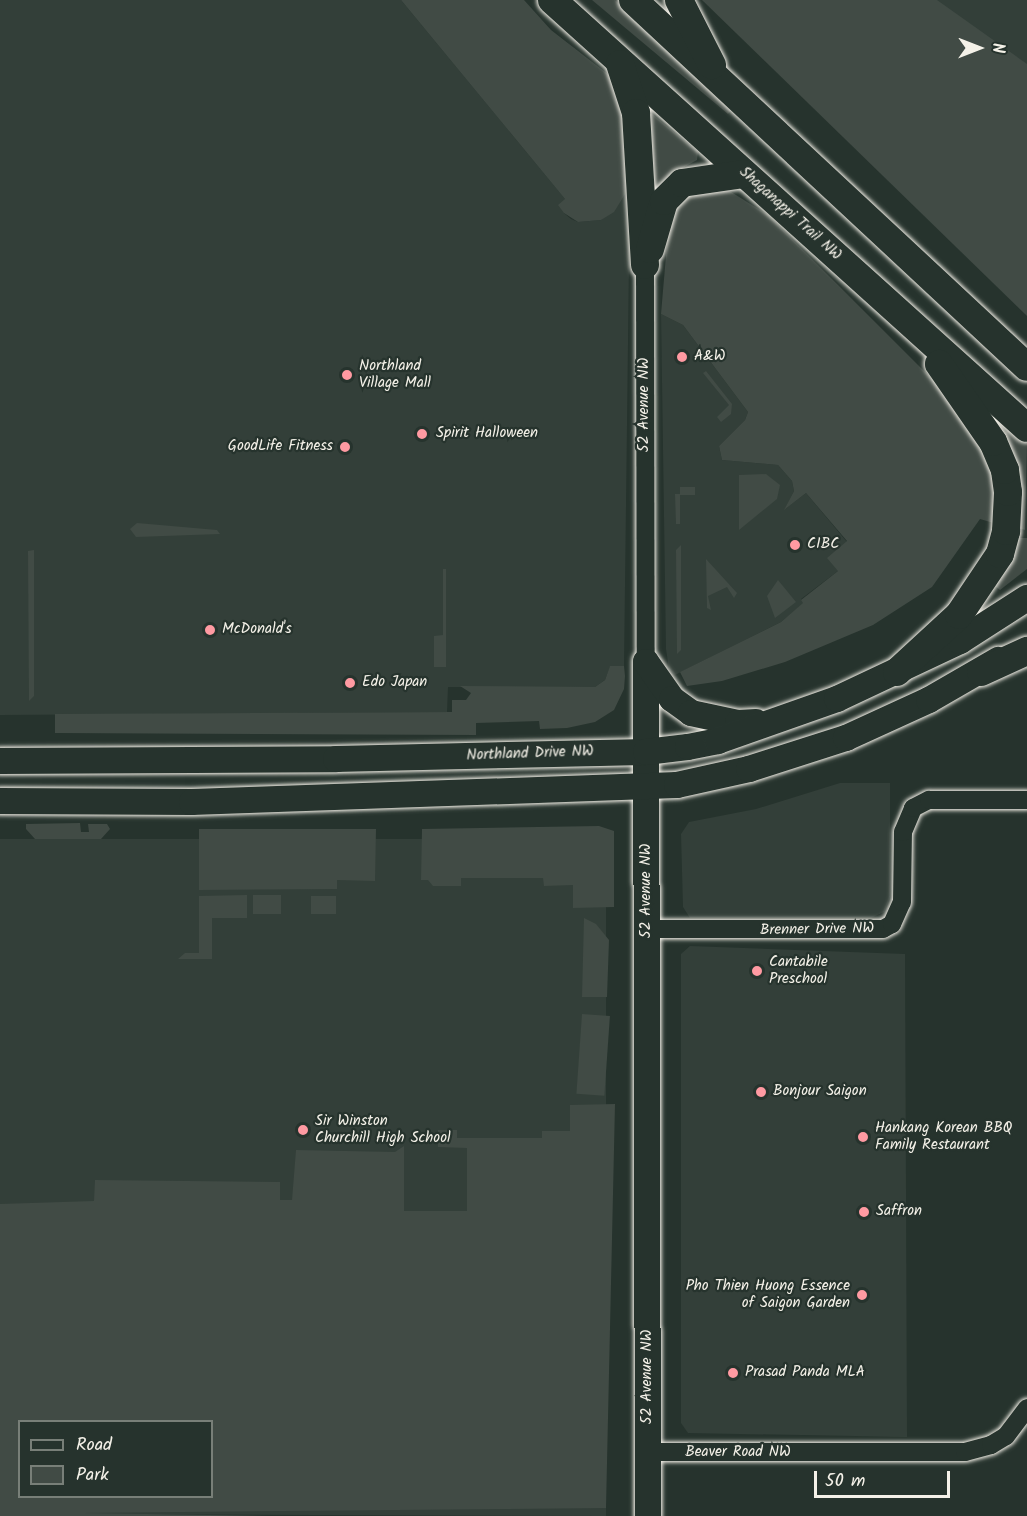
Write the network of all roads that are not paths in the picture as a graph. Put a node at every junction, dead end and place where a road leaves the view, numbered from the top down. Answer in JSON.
{"nodes":[{"id":1,"x":552,"y":0,"type":"edge"},
{"id":2,"x":633,"y":0,"type":"edge"},
{"id":3,"x":679,"y":0,"type":"edge"},
{"id":4,"x":619,"y":62,"type":"junction"},
{"id":5,"x":717,"y":78,"type":"junction"},
{"id":6,"x":744,"y":174,"type":"junction"},
{"id":7,"x":645,"y":265,"type":"junction"},
{"id":8,"x":906,"y":318,"type":"junction"},
{"id":9,"x":978,"y":319,"type":"junction"},
{"id":10,"x":1027,"y":343,"type":"edge"},
{"id":11,"x":1027,"y":367,"type":"edge"},
{"id":12,"x":1027,"y":428,"type":"edge"},
{"id":13,"x":1027,"y":598,"type":"edge"},
{"id":14,"x":1027,"y":639,"type":"edge"},
{"id":15,"x":1027,"y":651,"type":"edge"},
{"id":16,"x":646,"y":662,"type":"junction"},
{"id":17,"x":897,"y":672,"type":"junction"},
{"id":18,"x":981,"y":672,"type":"junction"},
{"id":19,"x":775,"y":721,"type":"junction"},
{"id":20,"x":646,"y":752,"type":"junction"},
{"id":21,"x":0,"y":760,"type":"edge"},
{"id":22,"x":647,"y":788,"type":"junction"},
{"id":23,"x":1027,"y":800,"type":"edge"},
{"id":24,"x":0,"y":801,"type":"edge"},
{"id":25,"x":647,"y":929,"type":"junction"},
{"id":26,"x":1027,"y":1408,"type":"edge"},
{"id":27,"x":648,"y":1452,"type":"junction"},
{"id":28,"x":648,"y":1516,"type":"edge"}],
"edges":[{"from":1,"to":4,"type":"main road","name":"Shaganappi Trail NW"},
{"from":2,"to":5,"type":"main road"},
{"from":3,"to":5,"type":"main road"},
{"from":4,"to":6,"type":"main road","name":"Shaganappi Trail NW"},
{"from":4,"to":7,"type":"main road"},
{"from":5,"to":9,"type":"main road"},
{"from":6,"to":7,"type":"main road"},
{"from":6,"to":8,"type":"main road","name":"Shaganappi Trail NW"},
{"from":7,"to":16,"type":"street","name":"52 Avenue NW"},
{"from":8,"to":12,"type":"main road","name":"Shaganappi Trail NW"},
{"from":8,"to":17,"type":"main road"},
{"from":9,"to":10,"type":"main road"},
{"from":9,"to":11,"type":"main road"},
{"from":13,"to":17,"type":"street","name":"Northland Drive NW"},
{"from":14,"to":18,"type":"street"},
{"from":15,"to":18,"type":"main road"},
{"from":16,"to":19,"type":"street"},
{"from":16,"to":20,"type":"street","name":"52 Avenue NW"},
{"from":17,"to":19,"type":"street","name":"Northland Drive NW"},
{"from":18,"to":22,"type":"street"},
{"from":19,"to":20,"type":"street","name":"Northland Drive NW"},
{"from":20,"to":21,"type":"street","name":"Northland Drive NW"},
{"from":20,"to":22,"type":"street","name":"52 Avenue NW"},
{"from":22,"to":24,"type":"street"},
{"from":22,"to":25,"type":"street","name":"52 Avenue NW"},
{"from":23,"to":25,"type":"street","name":"Brenner Drive NW"},
{"from":25,"to":27,"type":"street","name":"52 Avenue NW"},
{"from":26,"to":27,"type":"street","name":"Beaver Road NW"},
{"from":27,"to":28,"type":"street","name":"52 Avenue NW"}]}
